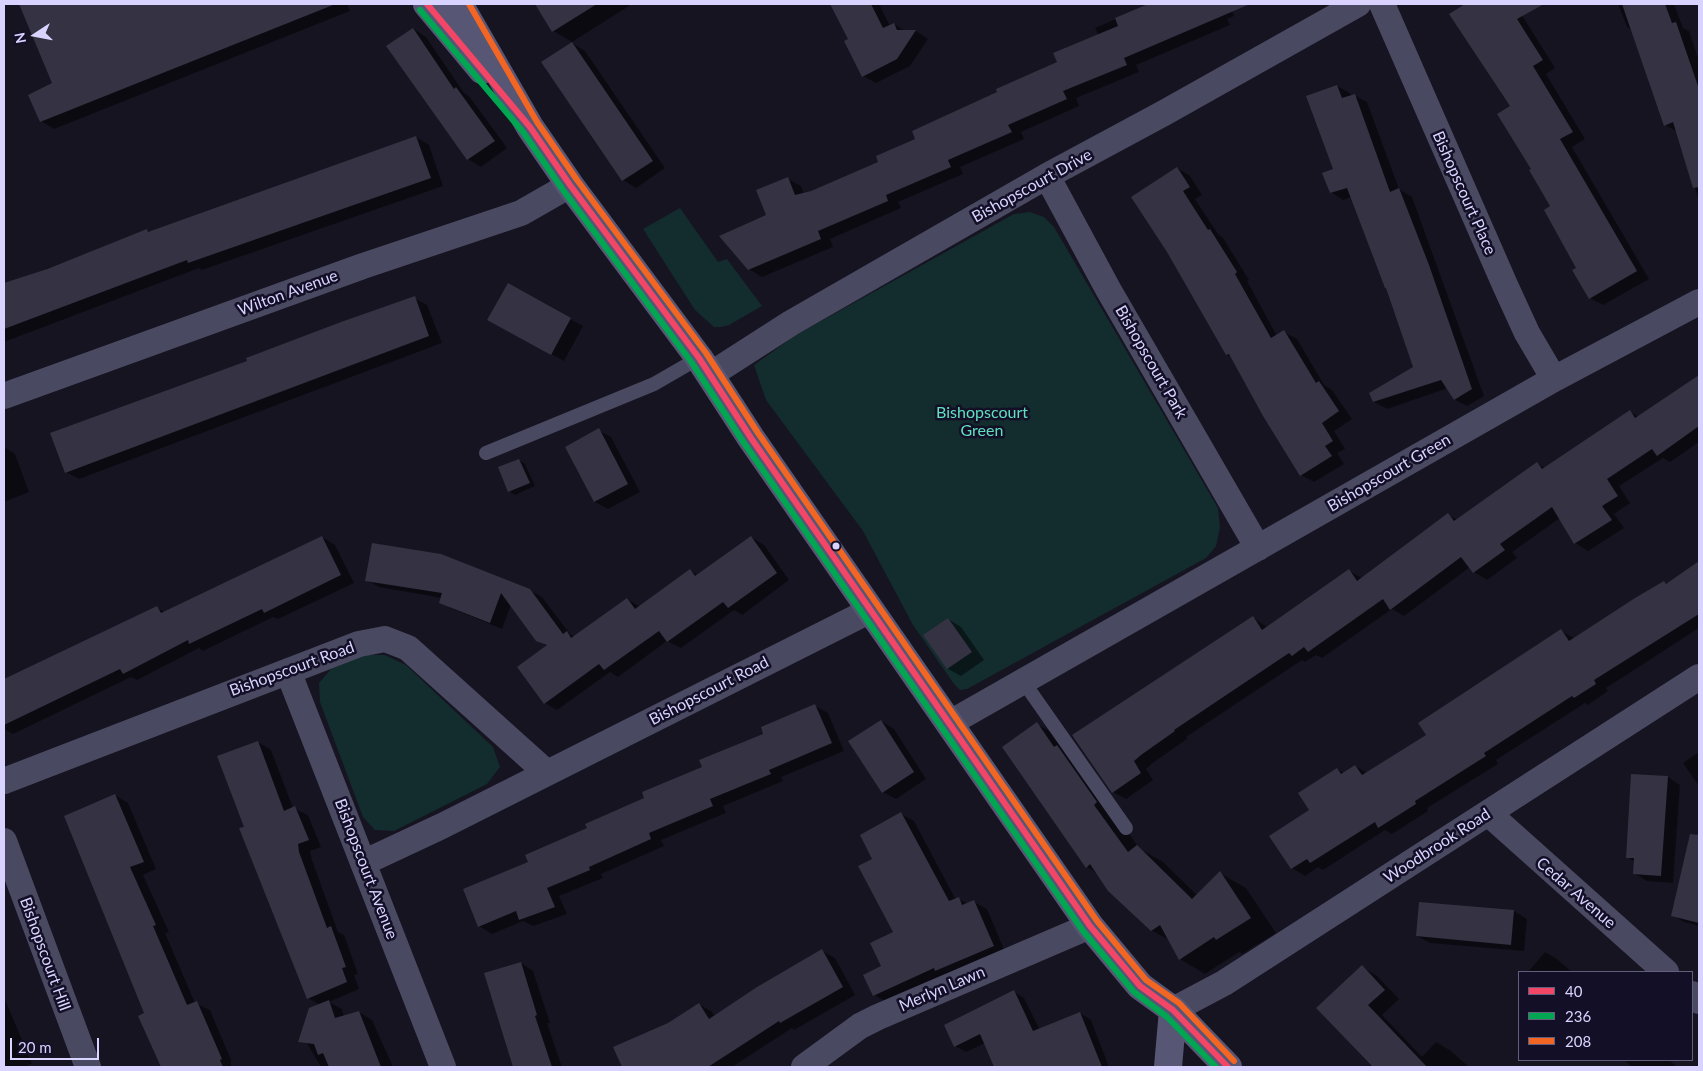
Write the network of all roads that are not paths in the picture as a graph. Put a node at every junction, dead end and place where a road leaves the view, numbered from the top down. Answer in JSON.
{"nodes":[{"id":1,"x":427,"y":4,"type":"edge"},
{"id":2,"x":459,"y":4,"type":"edge"},
{"id":3,"x":1358,"y":4,"type":"edge"},
{"id":4,"x":1382,"y":4,"type":"edge"},
{"id":5,"x":530,"y":127,"type":"junction"},
{"id":6,"x":1047,"y":176,"type":"junction"},
{"id":7,"x":570,"y":185,"type":"junction"},
{"id":8,"x":1699,"y":302,"type":"edge"},
{"id":9,"x":705,"y":367,"type":"junction"},
{"id":10,"x":1554,"y":379,"type":"junction"},
{"id":11,"x":4,"y":396,"type":"edge"},
{"id":12,"x":486,"y":453,"type":"dead end"},
{"id":13,"x":1258,"y":548,"type":"junction"},
{"id":14,"x":871,"y":610,"type":"junction"},
{"id":15,"x":288,"y":671,"type":"junction"},
{"id":16,"x":1699,"y":677,"type":"edge"},
{"id":17,"x":1023,"y":681,"type":"junction"},
{"id":18,"x":950,"y":723,"type":"junction"},
{"id":19,"x":547,"y":773,"type":"junction"},
{"id":20,"x":4,"y":781,"type":"edge"},
{"id":21,"x":1488,"y":813,"type":"junction"},
{"id":22,"x":1126,"y":828,"type":"dead end"},
{"id":23,"x":4,"y":841,"type":"edge"},
{"id":24,"x":363,"y":863,"type":"junction"},
{"id":25,"x":1090,"y":926,"type":"junction"},
{"id":26,"x":1665,"y":971,"type":"edge"},
{"id":27,"x":1173,"y":1010,"type":"junction"},
{"id":28,"x":88,"y":1067,"type":"edge"},
{"id":29,"x":443,"y":1067,"type":"edge"},
{"id":30,"x":804,"y":1067,"type":"edge"},
{"id":31,"x":1168,"y":1067,"type":"edge"},
{"id":32,"x":1228,"y":1067,"type":"edge"}],
"edges":[{"from":1,"to":5,"type":"main road"},
{"from":2,"to":5,"type":"main road"},
{"from":3,"to":6,"type":"street","name":"Bishopscourt Drive"},
{"from":4,"to":10,"type":"street","name":"Bishopscourt Place"},
{"from":5,"to":7,"type":"main road"},
{"from":6,"to":9,"type":"street","name":"Bishopscourt Drive"},
{"from":6,"to":13,"type":"street","name":"Bishopscourt Park"},
{"from":7,"to":9,"type":"main road"},
{"from":7,"to":11,"type":"street","name":"Wilton Avenue"},
{"from":8,"to":10,"type":"street","name":"Bishopscourt Green"},
{"from":9,"to":12,"type":"lane"},
{"from":9,"to":14,"type":"main road"},
{"from":10,"to":13,"type":"street","name":"Bishopscourt Green"},
{"from":13,"to":17,"type":"street","name":"Bishopscourt Green"},
{"from":14,"to":18,"type":"main road"},
{"from":14,"to":19,"type":"street","name":"Bishopscourt Road"},
{"from":15,"to":19,"type":"street","name":"Bishopscourt Road"},
{"from":15,"to":20,"type":"street","name":"Bishopscourt Road"},
{"from":15,"to":24,"type":"street","name":"Bishopscourt Avenue"},
{"from":16,"to":21,"type":"street","name":"Woodbrook Road"},
{"from":17,"to":18,"type":"street","name":"Bishopscourt Green"},
{"from":17,"to":22,"type":"lane"},
{"from":18,"to":25,"type":"main road"},
{"from":19,"to":24,"type":"street","name":"Bishopscourt Road"},
{"from":21,"to":26,"type":"street","name":"Cedar Avenue"},
{"from":21,"to":27,"type":"street","name":"Woodbrook Road"},
{"from":23,"to":28,"type":"street","name":"Bishopscourt Hill"},
{"from":24,"to":29,"type":"street","name":"Bishopscourt Avenue"},
{"from":25,"to":27,"type":"main road"},
{"from":25,"to":30,"type":"street","name":"Merlyn Lawn"},
{"from":27,"to":31,"type":"main road"},
{"from":27,"to":32,"type":"main road"}]}
